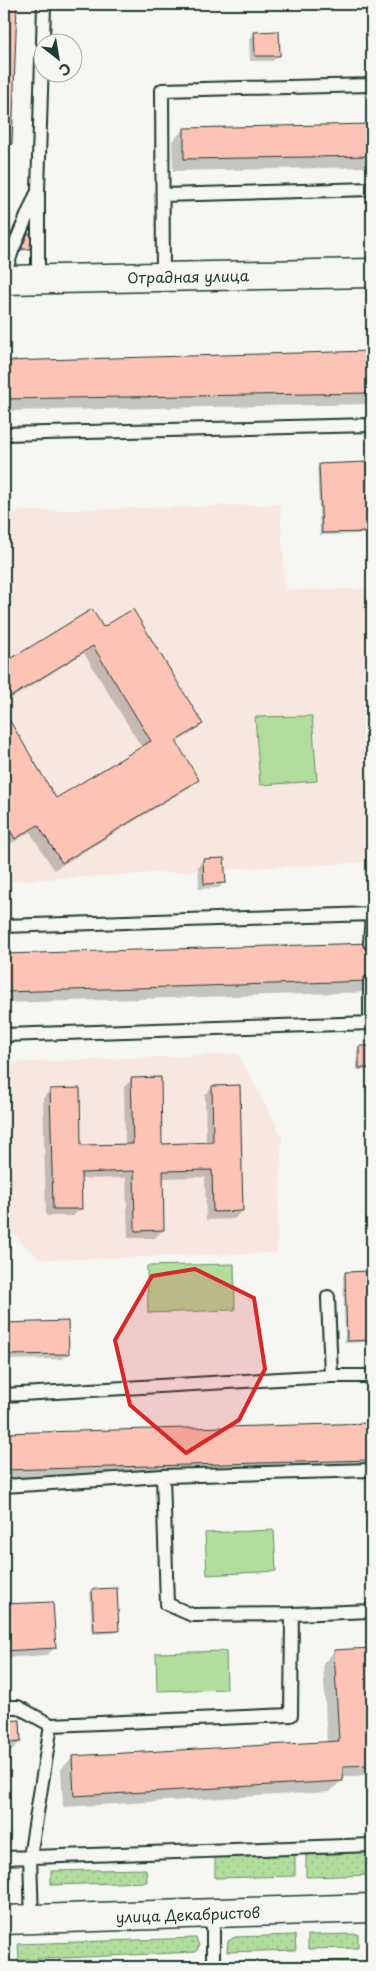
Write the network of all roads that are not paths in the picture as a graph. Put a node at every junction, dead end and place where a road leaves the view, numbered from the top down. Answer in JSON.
{"nodes":[{"id":1,"x":44,"y":4,"type":"edge"},
{"id":2,"x":43,"y":32,"type":"edge"},
{"id":3,"x":41,"y":82,"type":"edge"},
{"id":4,"x":372,"y":85,"type":"edge"},
{"id":5,"x":372,"y":189,"type":"edge"},
{"id":6,"x":38,"y":190,"type":"junction"},
{"id":7,"x":163,"y":195,"type":"junction"},
{"id":8,"x":4,"y":275,"type":"edge"},
{"id":9,"x":163,"y":276,"type":"junction"},
{"id":10,"x":372,"y":277,"type":"edge"},
{"id":11,"x":38,"y":279,"type":"junction"},
{"id":12,"x":4,"y":280,"type":"edge"},
{"id":13,"x":372,"y":425,"type":"edge"},
{"id":14,"x":4,"y":434,"type":"edge"},
{"id":15,"x":372,"y":914,"type":"edge"},
{"id":16,"x":4,"y":926,"type":"edge"},
{"id":17,"x":370,"y":943,"type":"dead end"},
{"id":18,"x":370,"y":982,"type":"dead end"},
{"id":19,"x":371,"y":1024,"type":"edge"},
{"id":20,"x":4,"y":1034,"type":"edge"},
{"id":21,"x":328,"y":1297,"type":"dead end"},
{"id":22,"x":331,"y":1376,"type":"junction"},
{"id":23,"x":372,"y":1376,"type":"edge"},
{"id":24,"x":4,"y":1395,"type":"edge"},
{"id":25,"x":372,"y":1470,"type":"edge"},
{"id":26,"x":163,"y":1476,"type":"junction"},
{"id":27,"x":4,"y":1486,"type":"edge"},
{"id":28,"x":372,"y":1611,"type":"edge"},
{"id":29,"x":292,"y":1614,"type":"junction"},
{"id":30,"x":4,"y":1707,"type":"edge"},
{"id":31,"x":51,"y":1725,"type":"junction"},
{"id":32,"x":372,"y":1845,"type":"edge"},
{"id":33,"x":30,"y":1857,"type":"junction"},
{"id":34,"x":4,"y":1858,"type":"edge"},
{"id":35,"x":372,"y":1908,"type":"edge"},
{"id":36,"x":213,"y":1912,"type":"junction"},
{"id":37,"x":32,"y":1919,"type":"junction"},
{"id":38,"x":4,"y":1920,"type":"edge"},
{"id":39,"x":213,"y":1967,"type":"edge"}],
"edges":[{"from":1,"to":2,"type":"lane"},
{"from":3,"to":6,"type":"lane"},
{"from":4,"to":7,"type":"lane"},
{"from":5,"to":7,"type":"lane"},
{"from":6,"to":8,"type":"lane"},
{"from":6,"to":11,"type":"lane"},
{"from":7,"to":9,"type":"lane"},
{"from":9,"to":10,"type":"street","name":"Отрадная улица"},
{"from":9,"to":11,"type":"street","name":"Отрадная улица"},
{"from":11,"to":12,"type":"street","name":"Отрадная улица"},
{"from":13,"to":14,"type":"lane"},
{"from":15,"to":16,"type":"lane"},
{"from":15,"to":17,"type":"lane"},
{"from":18,"to":19,"type":"lane"},
{"from":19,"to":20,"type":"lane"},
{"from":21,"to":22,"type":"lane"},
{"from":22,"to":23,"type":"lane"},
{"from":22,"to":24,"type":"lane"},
{"from":25,"to":26,"type":"lane"},
{"from":26,"to":27,"type":"lane"},
{"from":26,"to":29,"type":"lane"},
{"from":28,"to":29,"type":"lane"},
{"from":29,"to":31,"type":"lane"},
{"from":30,"to":31,"type":"lane"},
{"from":31,"to":33,"type":"lane"},
{"from":32,"to":33,"type":"lane"},
{"from":33,"to":34,"type":"lane"},
{"from":33,"to":37,"type":"lane"},
{"from":35,"to":36,"type":"street","name":"улица Декабристов"},
{"from":36,"to":37,"type":"street","name":"улица Декабристов"},
{"from":36,"to":39,"type":"lane"},
{"from":37,"to":38,"type":"street","name":"улица Декабристов"}]}
